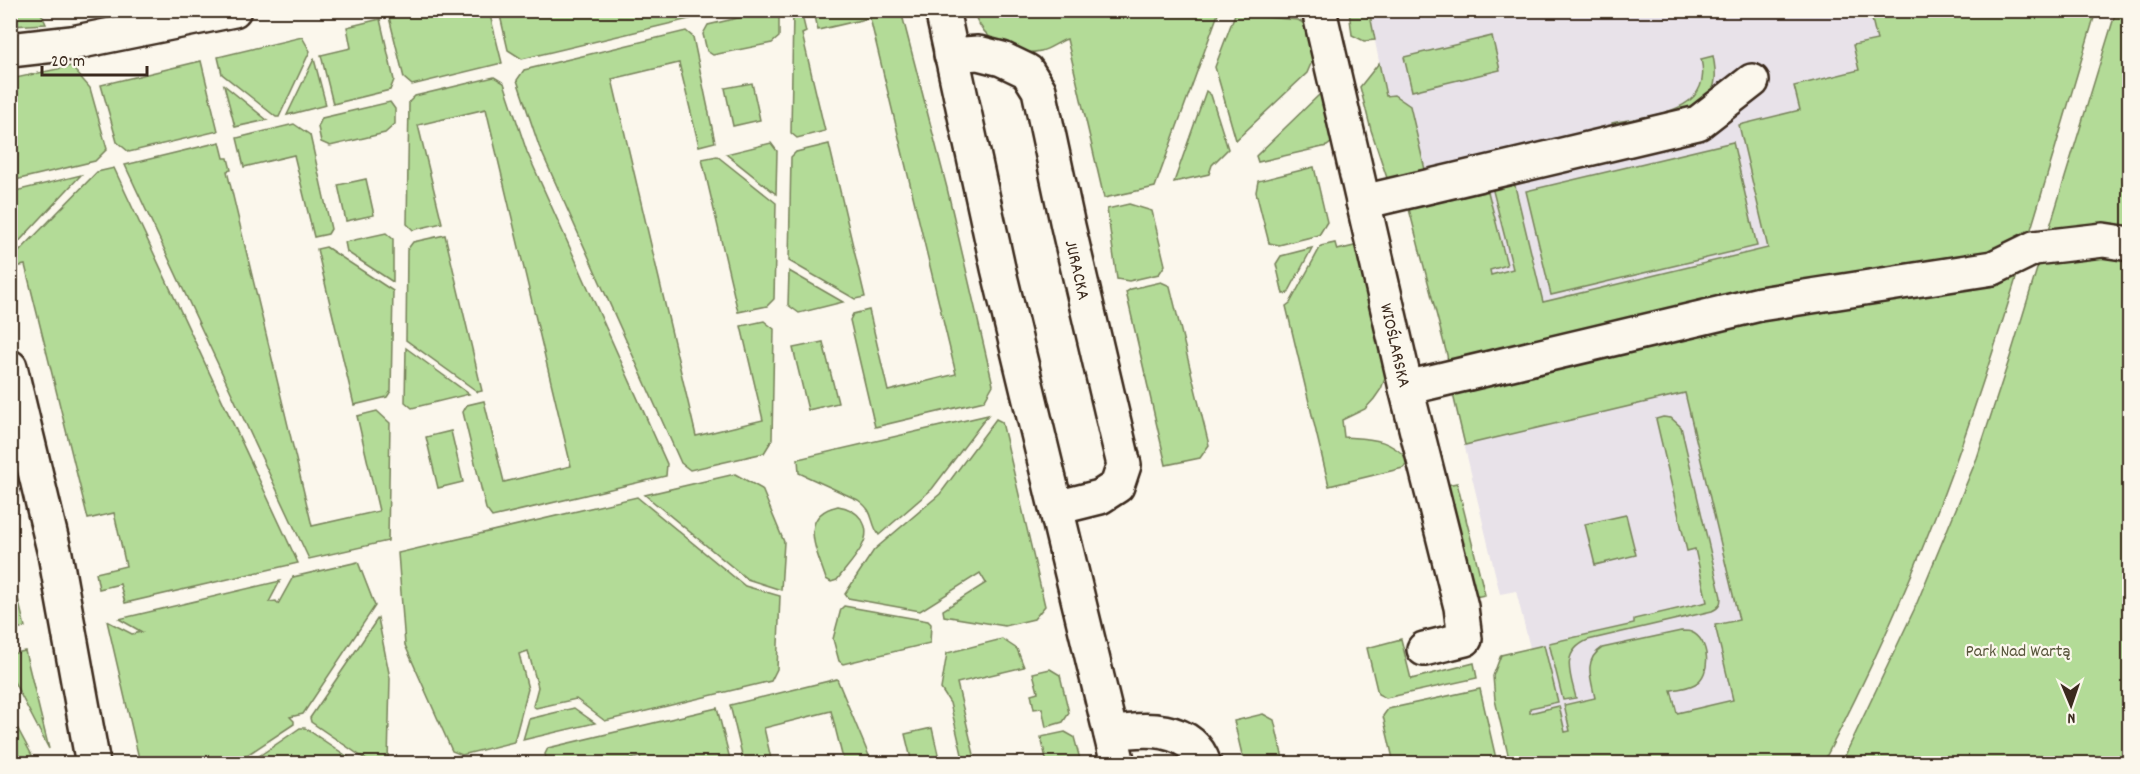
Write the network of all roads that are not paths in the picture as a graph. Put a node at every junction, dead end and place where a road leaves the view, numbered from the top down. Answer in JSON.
{"nodes":[{"id":1,"x":234,"y":10,"type":"edge"},
{"id":2,"x":942,"y":10,"type":"edge"},
{"id":3,"x":1319,"y":10,"type":"edge"},
{"id":4,"x":10,"y":50,"type":"edge"},
{"id":5,"x":951,"y":55,"type":"junction"},
{"id":6,"x":1752,"y":81,"type":"dead end"},
{"id":7,"x":1363,"y":202,"type":"junction"},
{"id":8,"x":2116,"y":242,"type":"edge"},
{"id":9,"x":10,"y":367,"type":"edge"},
{"id":10,"x":1406,"y":388,"type":"junction"},
{"id":11,"x":1056,"y":508,"type":"junction"},
{"id":12,"x":1425,"y":649,"type":"dead end"},
{"id":13,"x":1114,"y":749,"type":"edge"},
{"id":14,"x":93,"y":764,"type":"edge"},
{"id":15,"x":1204,"y":764,"type":"edge"}],
"edges":[{"from":1,"to":4,"type":"street"},
{"from":2,"to":5,"type":"street"},
{"from":3,"to":7,"type":"street","name":"WIOŚLARSKA"},
{"from":5,"to":11,"type":"street"},
{"from":5,"to":11,"type":"street","name":"JURACKA"},
{"from":6,"to":7,"type":"street"},
{"from":7,"to":10,"type":"street","name":"WIOŚLARSKA"},
{"from":8,"to":10,"type":"street"},
{"from":9,"to":14,"type":"street"},
{"from":10,"to":12,"type":"street","name":"WIOŚLARSKA"},
{"from":11,"to":13,"type":"street"},
{"from":13,"to":15,"type":"street"}]}
